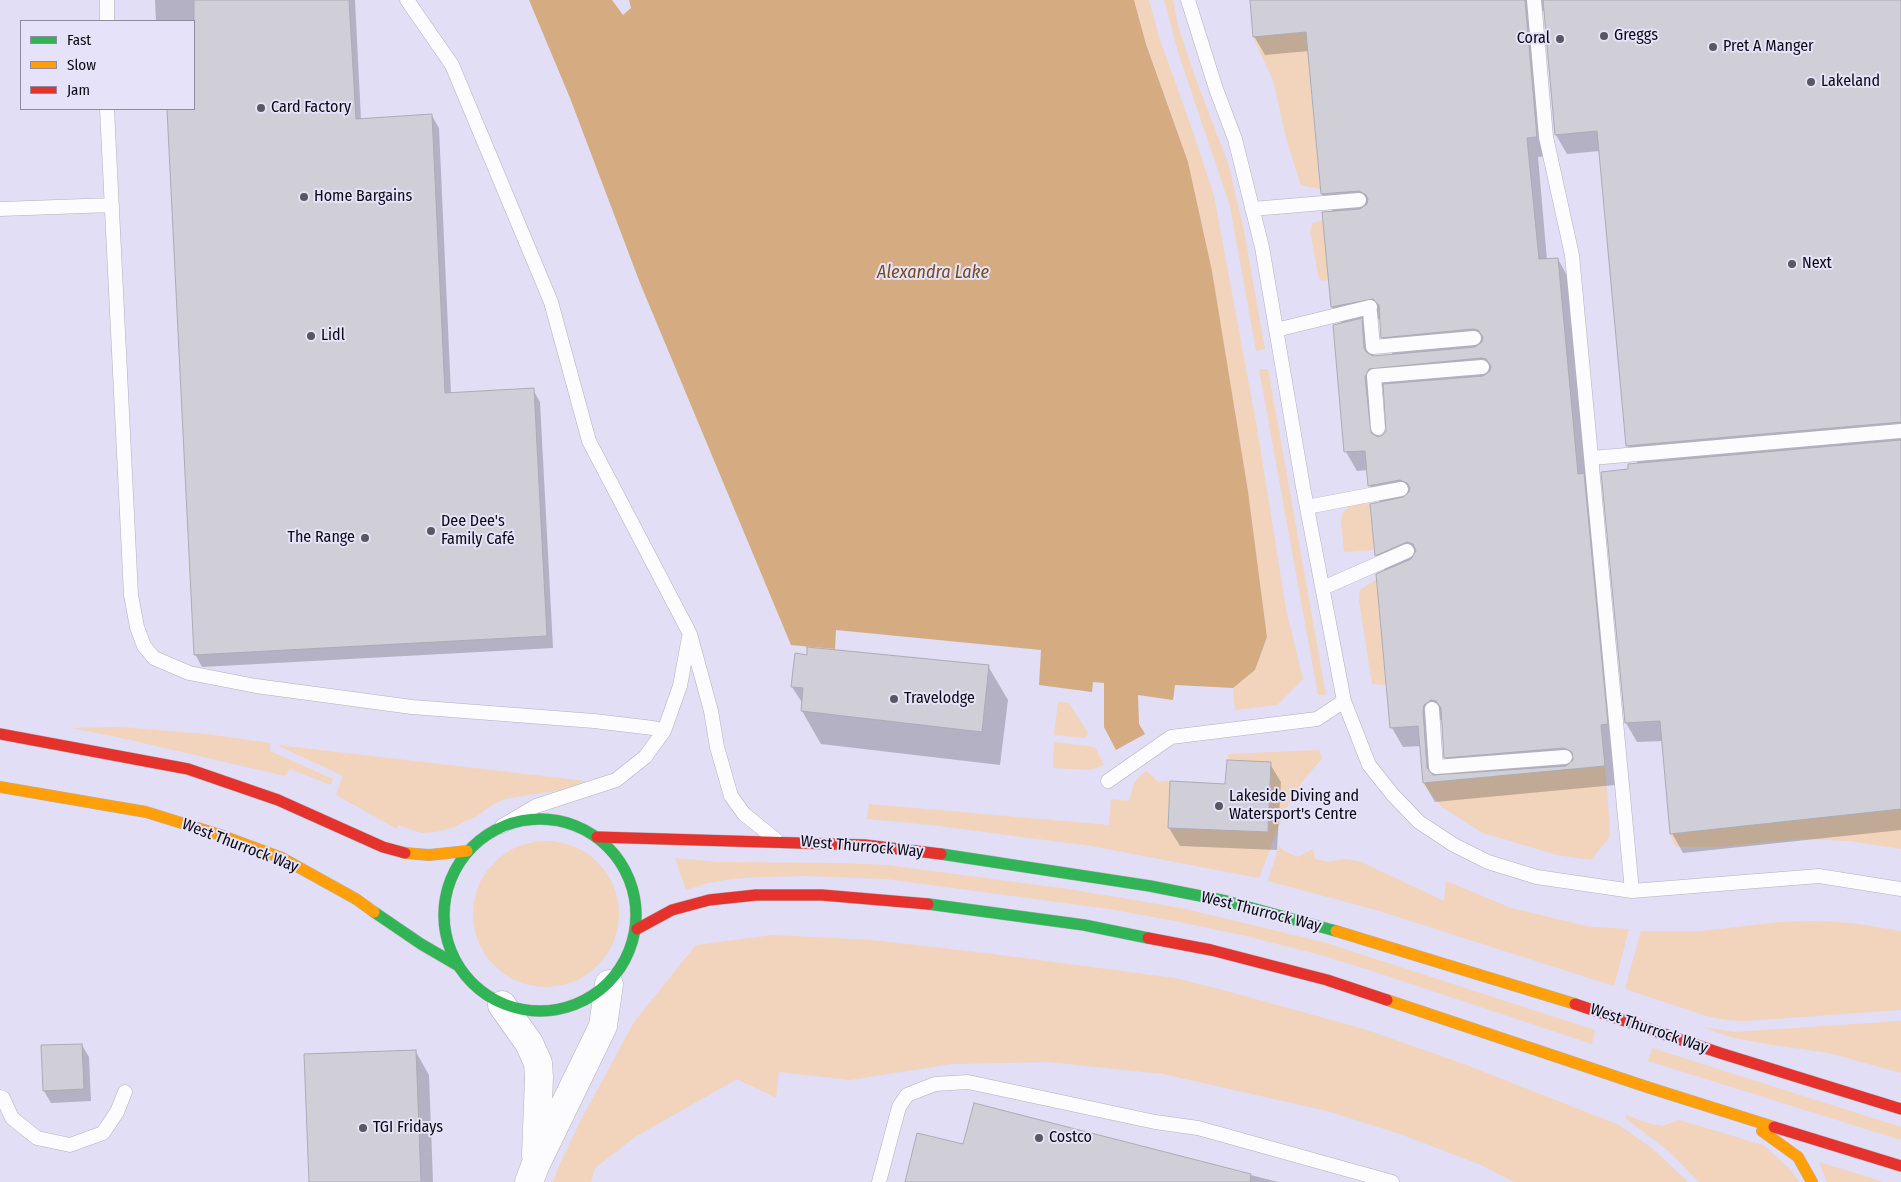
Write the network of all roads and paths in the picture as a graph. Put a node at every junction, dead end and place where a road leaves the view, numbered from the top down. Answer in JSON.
{"nodes":[{"id":1,"x":107,"y":0,"type":"edge"},
{"id":2,"x":408,"y":0,"type":"edge"},
{"id":3,"x":1188,"y":0,"type":"edge"},
{"id":4,"x":1534,"y":0,"type":"edge"},
{"id":5,"x":107,"y":20,"type":"edge"},
{"id":6,"x":106,"y":110,"type":"edge"},
{"id":7,"x":1359,"y":200,"type":"dead end"},
{"id":8,"x":112,"y":205,"type":"junction"},
{"id":9,"x":0,"y":209,"type":"edge"},
{"id":10,"x":1252,"y":209,"type":"junction"},
{"id":11,"x":1276,"y":330,"type":"junction"},
{"id":12,"x":1474,"y":338,"type":"dead end"},
{"id":13,"x":1482,"y":367,"type":"dead end"},
{"id":14,"x":1378,"y":428,"type":"dead end"},
{"id":15,"x":1901,"y":431,"type":"edge"},
{"id":16,"x":1592,"y":458,"type":"junction"},
{"id":17,"x":1401,"y":489,"type":"dead end"},
{"id":18,"x":1307,"y":507,"type":"junction"},
{"id":19,"x":1407,"y":551,"type":"dead end"},
{"id":20,"x":1323,"y":588,"type":"junction"},
{"id":21,"x":690,"y":634,"type":"junction"},
{"id":22,"x":1344,"y":701,"type":"junction"},
{"id":23,"x":1432,"y":709,"type":"dead end"},
{"id":24,"x":664,"y":731,"type":"junction"},
{"id":25,"x":0,"y":734,"type":"edge"},
{"id":26,"x":1565,"y":758,"type":"dead end"},
{"id":27,"x":1108,"y":781,"type":"dead end"},
{"id":28,"x":0,"y":787,"type":"edge"},
{"id":29,"x":502,"y":826,"type":"junction"},
{"id":30,"x":597,"y":837,"type":"junction"},
{"id":31,"x":778,"y":841,"type":"junction"},
{"id":32,"x":467,"y":851,"type":"junction"},
{"id":33,"x":1901,"y":889,"type":"edge"},
{"id":34,"x":1632,"y":891,"type":"junction"},
{"id":35,"x":637,"y":929,"type":"junction"},
{"id":36,"x":457,"y":965,"type":"junction"},
{"id":37,"x":609,"y":984,"type":"junction"},
{"id":38,"x":502,"y":1005,"type":"junction"},
{"id":39,"x":125,"y":1092,"type":"dead end"},
{"id":40,"x":0,"y":1097,"type":"edge"},
{"id":41,"x":1901,"y":1109,"type":"edge"},
{"id":42,"x":1747,"y":1119,"type":"junction"},
{"id":43,"x":1901,"y":1166,"type":"edge"},
{"id":44,"x":532,"y":1174,"type":"edge"},
{"id":45,"x":879,"y":1182,"type":"edge"},
{"id":46,"x":1392,"y":1182,"type":"edge"},
{"id":47,"x":1812,"y":1182,"type":"edge"}],
"edges":[{"from":1,"to":5,"type":"lane"},
{"from":2,"to":21,"type":"lane"},
{"from":3,"to":10,"type":"lane"},
{"from":4,"to":16,"type":"lane"},
{"from":6,"to":8,"type":"lane"},
{"from":7,"to":10,"type":"lane"},
{"from":8,"to":9,"type":"lane"},
{"from":8,"to":24,"type":"lane"},
{"from":10,"to":11,"type":"lane"},
{"from":11,"to":12,"type":"lane"},
{"from":11,"to":18,"type":"lane"},
{"from":13,"to":14,"type":"lane"},
{"from":15,"to":16,"type":"lane"},
{"from":16,"to":34,"type":"lane"},
{"from":17,"to":18,"type":"lane"},
{"from":18,"to":20,"type":"lane"},
{"from":19,"to":20,"type":"lane"},
{"from":20,"to":22,"type":"lane"},
{"from":21,"to":24,"type":"lane"},
{"from":21,"to":31,"type":"lane"},
{"from":22,"to":27,"type":"lane"},
{"from":22,"to":34,"type":"lane"},
{"from":23,"to":26,"type":"lane"},
{"from":24,"to":29,"type":"lane"},
{"from":25,"to":32,"type":"main road"},
{"from":28,"to":36,"type":"main road","name":"West Thurrock Way"},
{"from":29,"to":30,"type":"main road"},
{"from":29,"to":32,"type":"main road"},
{"from":30,"to":31,"type":"main road","name":"West Thurrock Way"},
{"from":30,"to":35,"type":"main road"},
{"from":31,"to":41,"type":"main road","name":"West Thurrock Way"},
{"from":32,"to":36,"type":"main road"},
{"from":33,"to":34,"type":"lane"},
{"from":35,"to":37,"type":"main road"},
{"from":35,"to":42,"type":"main road"},
{"from":36,"to":38,"type":"main road"},
{"from":37,"to":38,"type":"main road"},
{"from":37,"to":44,"type":"street"},
{"from":38,"to":44,"type":"street"},
{"from":39,"to":40,"type":"lane"},
{"from":42,"to":43,"type":"main road"},
{"from":42,"to":47,"type":"main road"},
{"from":45,"to":46,"type":"lane"}]}
